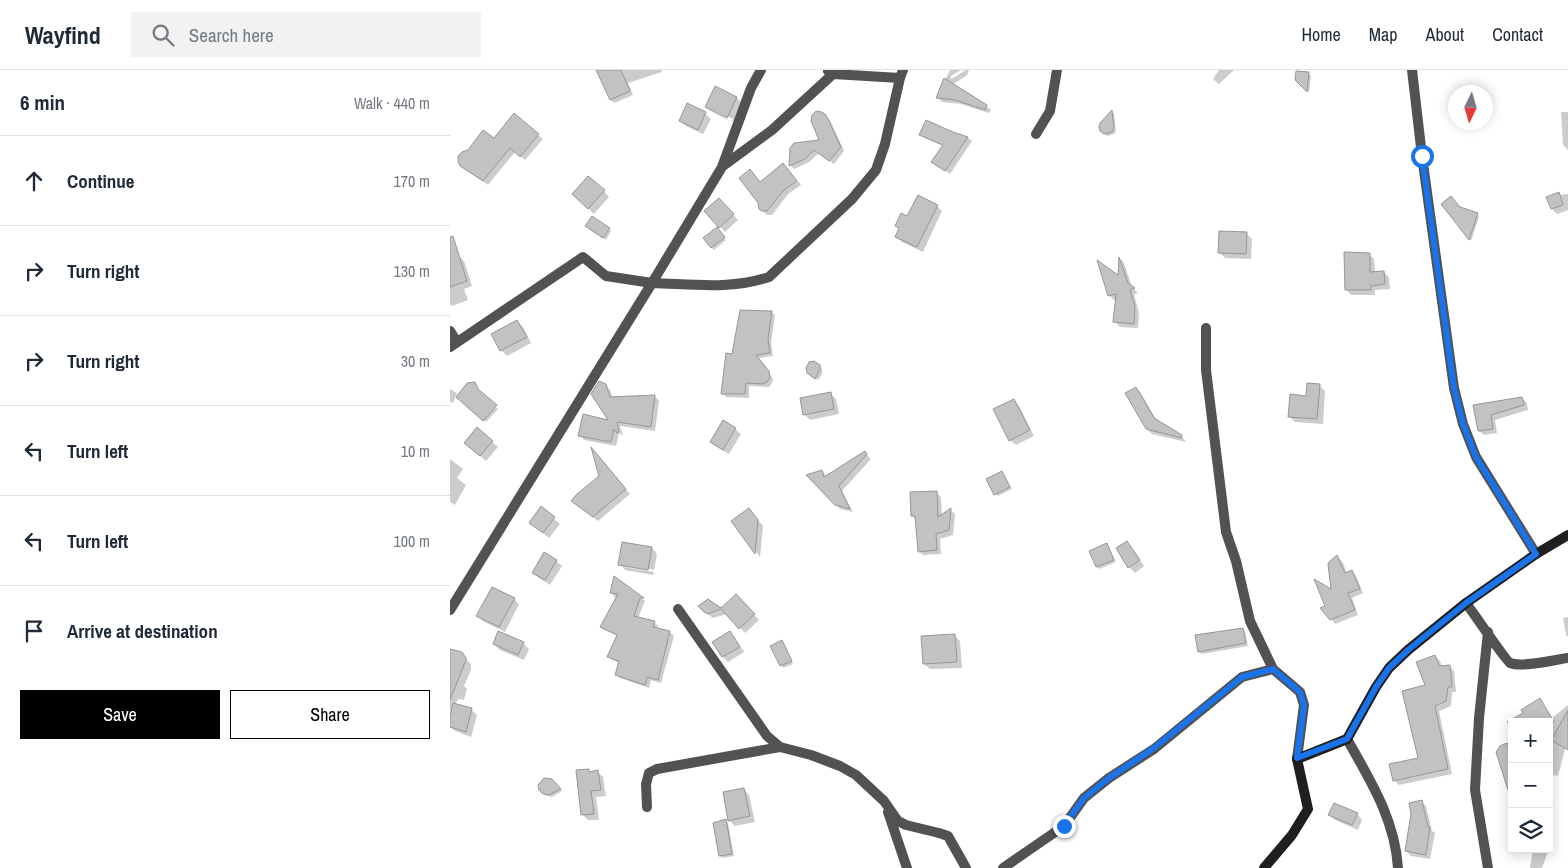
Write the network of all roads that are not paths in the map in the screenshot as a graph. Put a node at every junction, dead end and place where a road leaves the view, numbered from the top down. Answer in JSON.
{"nodes":[{"id":1,"x":762,"y":70,"type":"edge"},
{"id":2,"x":1057,"y":70,"type":"edge"},
{"id":3,"x":1412,"y":70,"type":"edge"},
{"id":4,"x":830,"y":72,"type":"edge"},
{"id":5,"x":901,"y":74,"type":"edge"},
{"id":6,"x":1036,"y":134,"type":"dead end"},
{"id":7,"x":722,"y":167,"type":"junction"},
{"id":8,"x":652,"y":283,"type":"junction"},
{"id":9,"x":1206,"y":328,"type":"dead end"},
{"id":10,"x":450,"y":331,"type":"edge"},
{"id":11,"x":454,"y":344,"type":"edge"},
{"id":12,"x":1568,"y":534,"type":"edge"},
{"id":13,"x":1536,"y":554,"type":"junction"},
{"id":14,"x":1466,"y":603,"type":"junction"},
{"id":15,"x":678,"y":609,"type":"dead end"},
{"id":16,"x":450,"y":610,"type":"edge"},
{"id":17,"x":1488,"y":632,"type":"junction"},
{"id":18,"x":1568,"y":658,"type":"edge"},
{"id":19,"x":1273,"y":669,"type":"junction"},
{"id":20,"x":1347,"y":739,"type":"junction"},
{"id":21,"x":780,"y":747,"type":"junction"},
{"id":22,"x":1297,"y":758,"type":"junction"},
{"id":23,"x":884,"y":801,"type":"junction"},
{"id":24,"x":647,"y":808,"type":"dead end"},
{"id":25,"x":907,"y":868,"type":"edge"},
{"id":26,"x":966,"y":868,"type":"edge"},
{"id":27,"x":1003,"y":868,"type":"edge"},
{"id":28,"x":1264,"y":868,"type":"edge"},
{"id":29,"x":1398,"y":868,"type":"edge"},
{"id":30,"x":1488,"y":868,"type":"edge"}],
"edges":[{"from":1,"to":7,"type":"street"},
{"from":2,"to":6,"type":"street"},
{"from":3,"to":13,"type":"street"},
{"from":4,"to":5,"type":"street"},
{"from":4,"to":7,"type":"street"},
{"from":5,"to":8,"type":"street"},
{"from":7,"to":8,"type":"street"},
{"from":8,"to":11,"type":"street"},
{"from":8,"to":16,"type":"street"},
{"from":9,"to":19,"type":"street"},
{"from":10,"to":11,"type":"street"},
{"from":12,"to":13,"type":"street"},
{"from":13,"to":14,"type":"street"},
{"from":14,"to":17,"type":"street"},
{"from":14,"to":20,"type":"street"},
{"from":15,"to":21,"type":"street"},
{"from":17,"to":18,"type":"street"},
{"from":17,"to":30,"type":"street"},
{"from":19,"to":22,"type":"street"},
{"from":19,"to":27,"type":"street"},
{"from":20,"to":22,"type":"street"},
{"from":20,"to":29,"type":"street"},
{"from":21,"to":23,"type":"street"},
{"from":21,"to":24,"type":"street"},
{"from":22,"to":28,"type":"street"},
{"from":23,"to":25,"type":"street"},
{"from":23,"to":26,"type":"street"}]}
